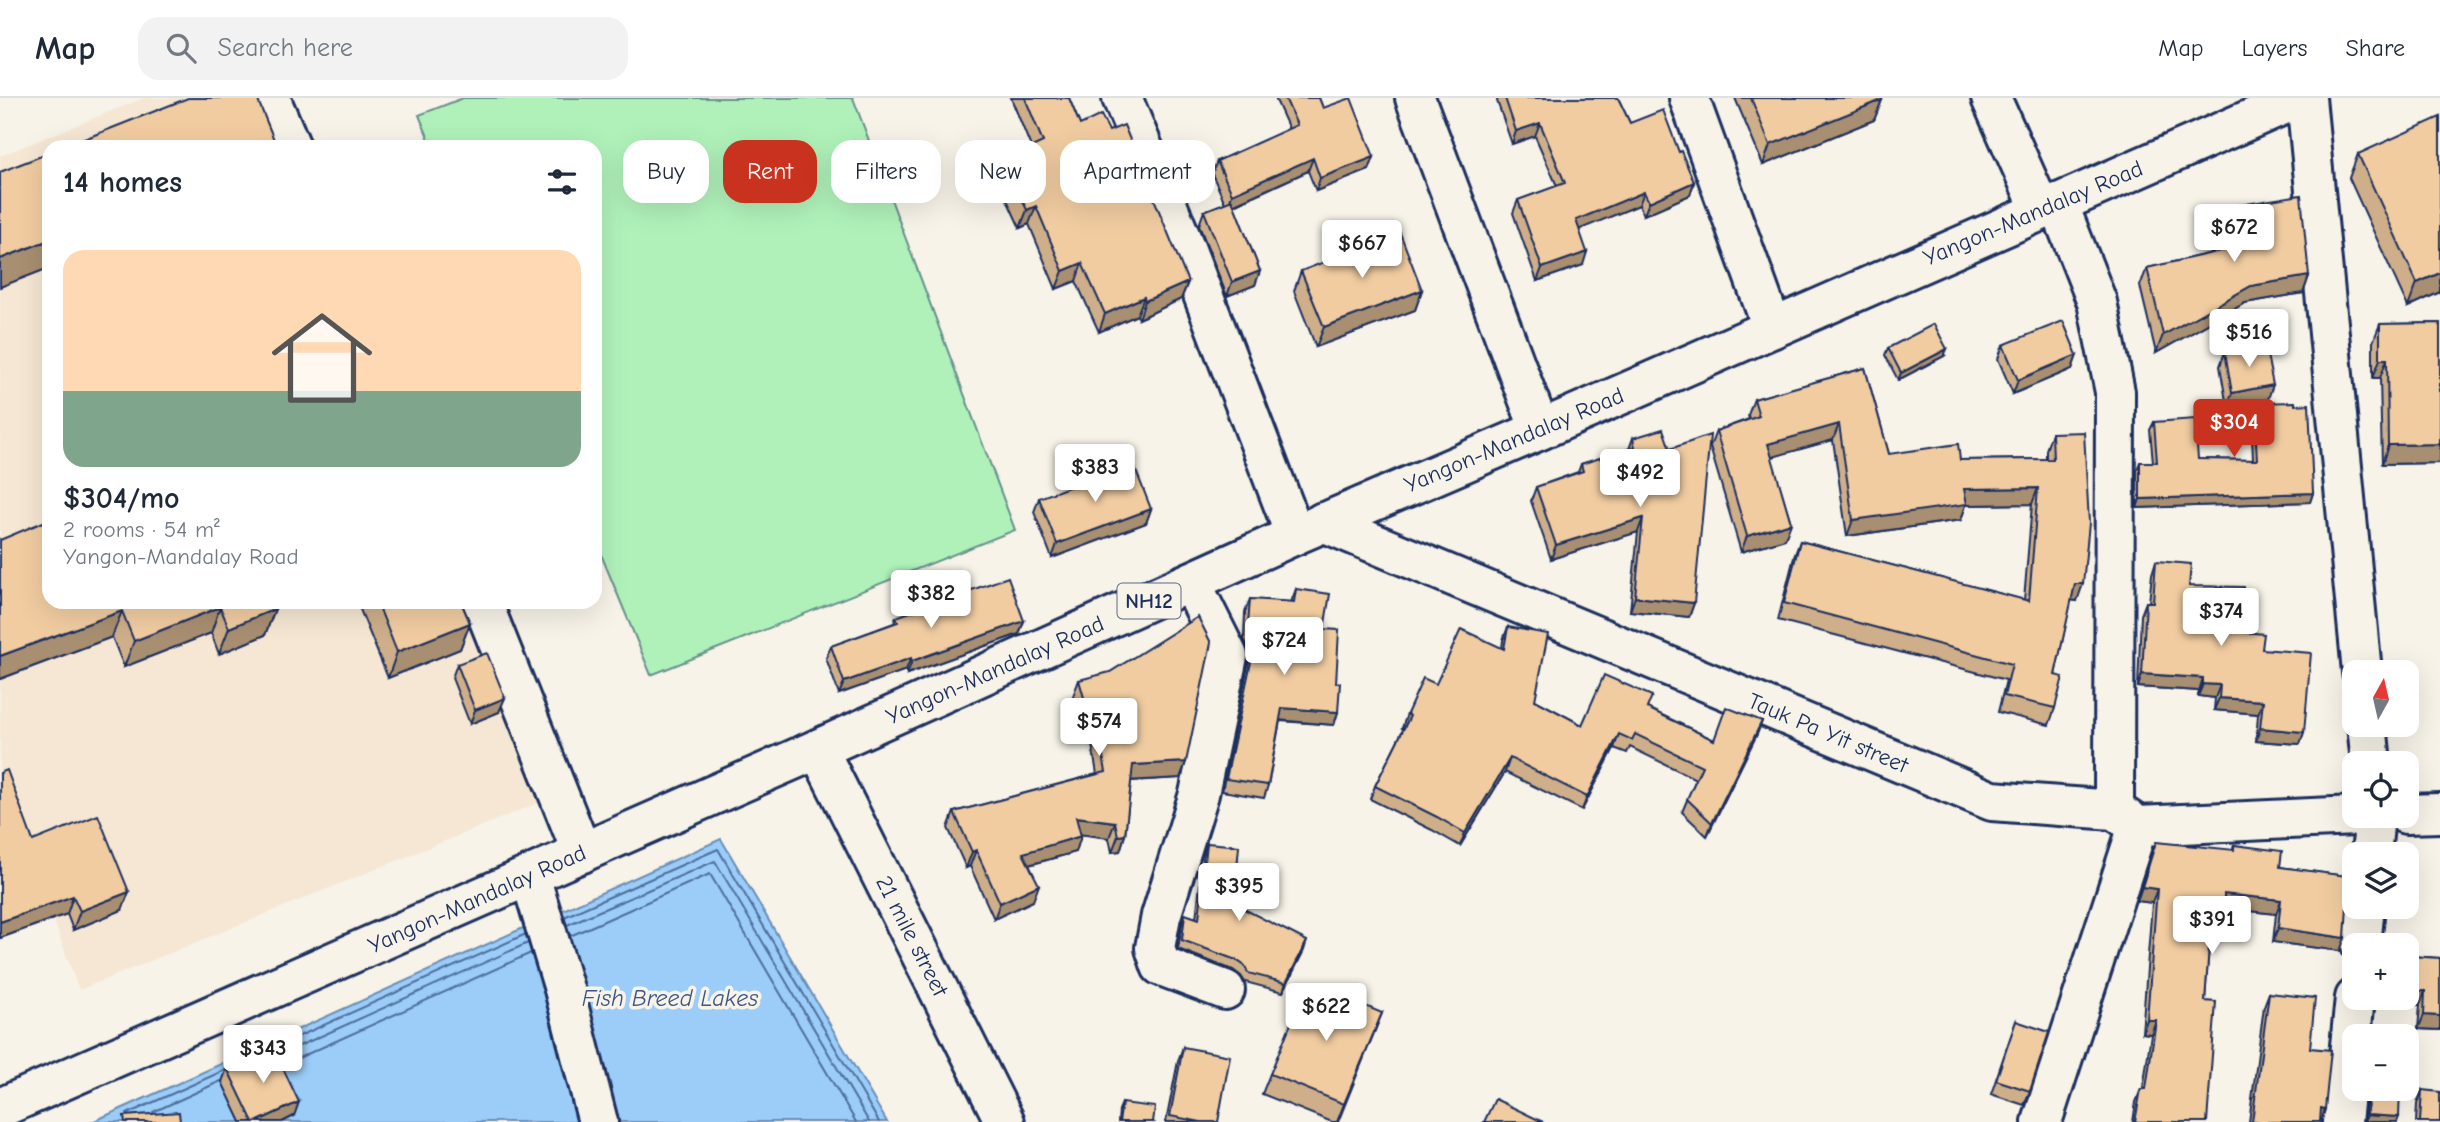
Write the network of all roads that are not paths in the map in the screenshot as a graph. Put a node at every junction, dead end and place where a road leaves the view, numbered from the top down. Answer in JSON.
{"nodes":[{"id":1,"x":270,"y":98,"type":"edge"},
{"id":2,"x":1122,"y":98,"type":"edge"},
{"id":3,"x":1415,"y":98,"type":"edge"},
{"id":4,"x":1689,"y":98,"type":"edge"},
{"id":5,"x":1991,"y":98,"type":"edge"},
{"id":6,"x":2287,"y":101,"type":"edge"},
{"id":7,"x":288,"y":140,"type":"edge"},
{"id":8,"x":2050,"y":206,"type":"junction"},
{"id":9,"x":1772,"y":327,"type":"junction"},
{"id":10,"x":1540,"y":430,"type":"junction"},
{"id":11,"x":1309,"y":528,"type":"junction"},
{"id":12,"x":1191,"y":582,"type":"junction"},
{"id":13,"x":485,"y":609,"type":"edge"},
{"id":14,"x":2360,"y":660,"type":"edge"},
{"id":15,"x":818,"y":750,"type":"junction"},
{"id":16,"x":2440,"y":813,"type":"edge"},
{"id":17,"x":2419,"y":814,"type":"edge"},
{"id":18,"x":2342,"y":816,"type":"edge"},
{"id":19,"x":2126,"y":818,"type":"junction"},
{"id":20,"x":582,"y":853,"type":"junction"},
{"id":21,"x":530,"y":876,"type":"junction"},
{"id":22,"x":1225,"y":989,"type":"dead end"},
{"id":23,"x":2354,"y":1010,"type":"edge"},
{"id":24,"x":0,"y":1108,"type":"edge"},
{"id":25,"x":598,"y":1122,"type":"edge"},
{"id":26,"x":1005,"y":1122,"type":"edge"},
{"id":27,"x":2042,"y":1122,"type":"edge"},
{"id":28,"x":2342,"y":1122,"type":"edge"}],
"edges":[{"from":1,"to":7,"type":"main road"},
{"from":2,"to":11,"type":"main road"},
{"from":3,"to":10,"type":"main road"},
{"from":4,"to":9,"type":"main road"},
{"from":5,"to":8,"type":"main road"},
{"from":6,"to":8,"type":"main road","name":"Yangon-Mandalay Road","number":"NH12"},
{"from":6,"to":14,"type":"main road"},
{"from":8,"to":9,"type":"main road","name":"Yangon-Mandalay Road","number":"NH12"},
{"from":8,"to":19,"type":"main road"},
{"from":9,"to":10,"type":"main road","name":"Yangon-Mandalay Road","number":"NH12"},
{"from":10,"to":11,"type":"main road","name":"Yangon-Mandalay Road","number":"NH12"},
{"from":11,"to":12,"type":"main road","name":"Yangon-Mandalay Road","number":"NH12"},
{"from":11,"to":19,"type":"main road","name":"Tauk Pa Yit street"},
{"from":12,"to":15,"type":"main road","name":"Yangon-Mandalay Road","number":"NH12"},
{"from":12,"to":22,"type":"main road"},
{"from":13,"to":20,"type":"main road"},
{"from":15,"to":20,"type":"main road","name":"Yangon-Mandalay Road","number":"NH12"},
{"from":15,"to":26,"type":"main road","name":"21 mile street"},
{"from":16,"to":17,"type":"main road"},
{"from":18,"to":19,"type":"main road","name":"Tauk Pa Yit street"},
{"from":19,"to":27,"type":"main road"},
{"from":20,"to":21,"type":"main road","name":"Yangon-Mandalay Road","number":"NH12"},
{"from":21,"to":24,"type":"main road","name":"Yangon-Mandalay Road","number":"NH12"},
{"from":21,"to":25,"type":"main road"},
{"from":23,"to":28,"type":"main road"}]}
